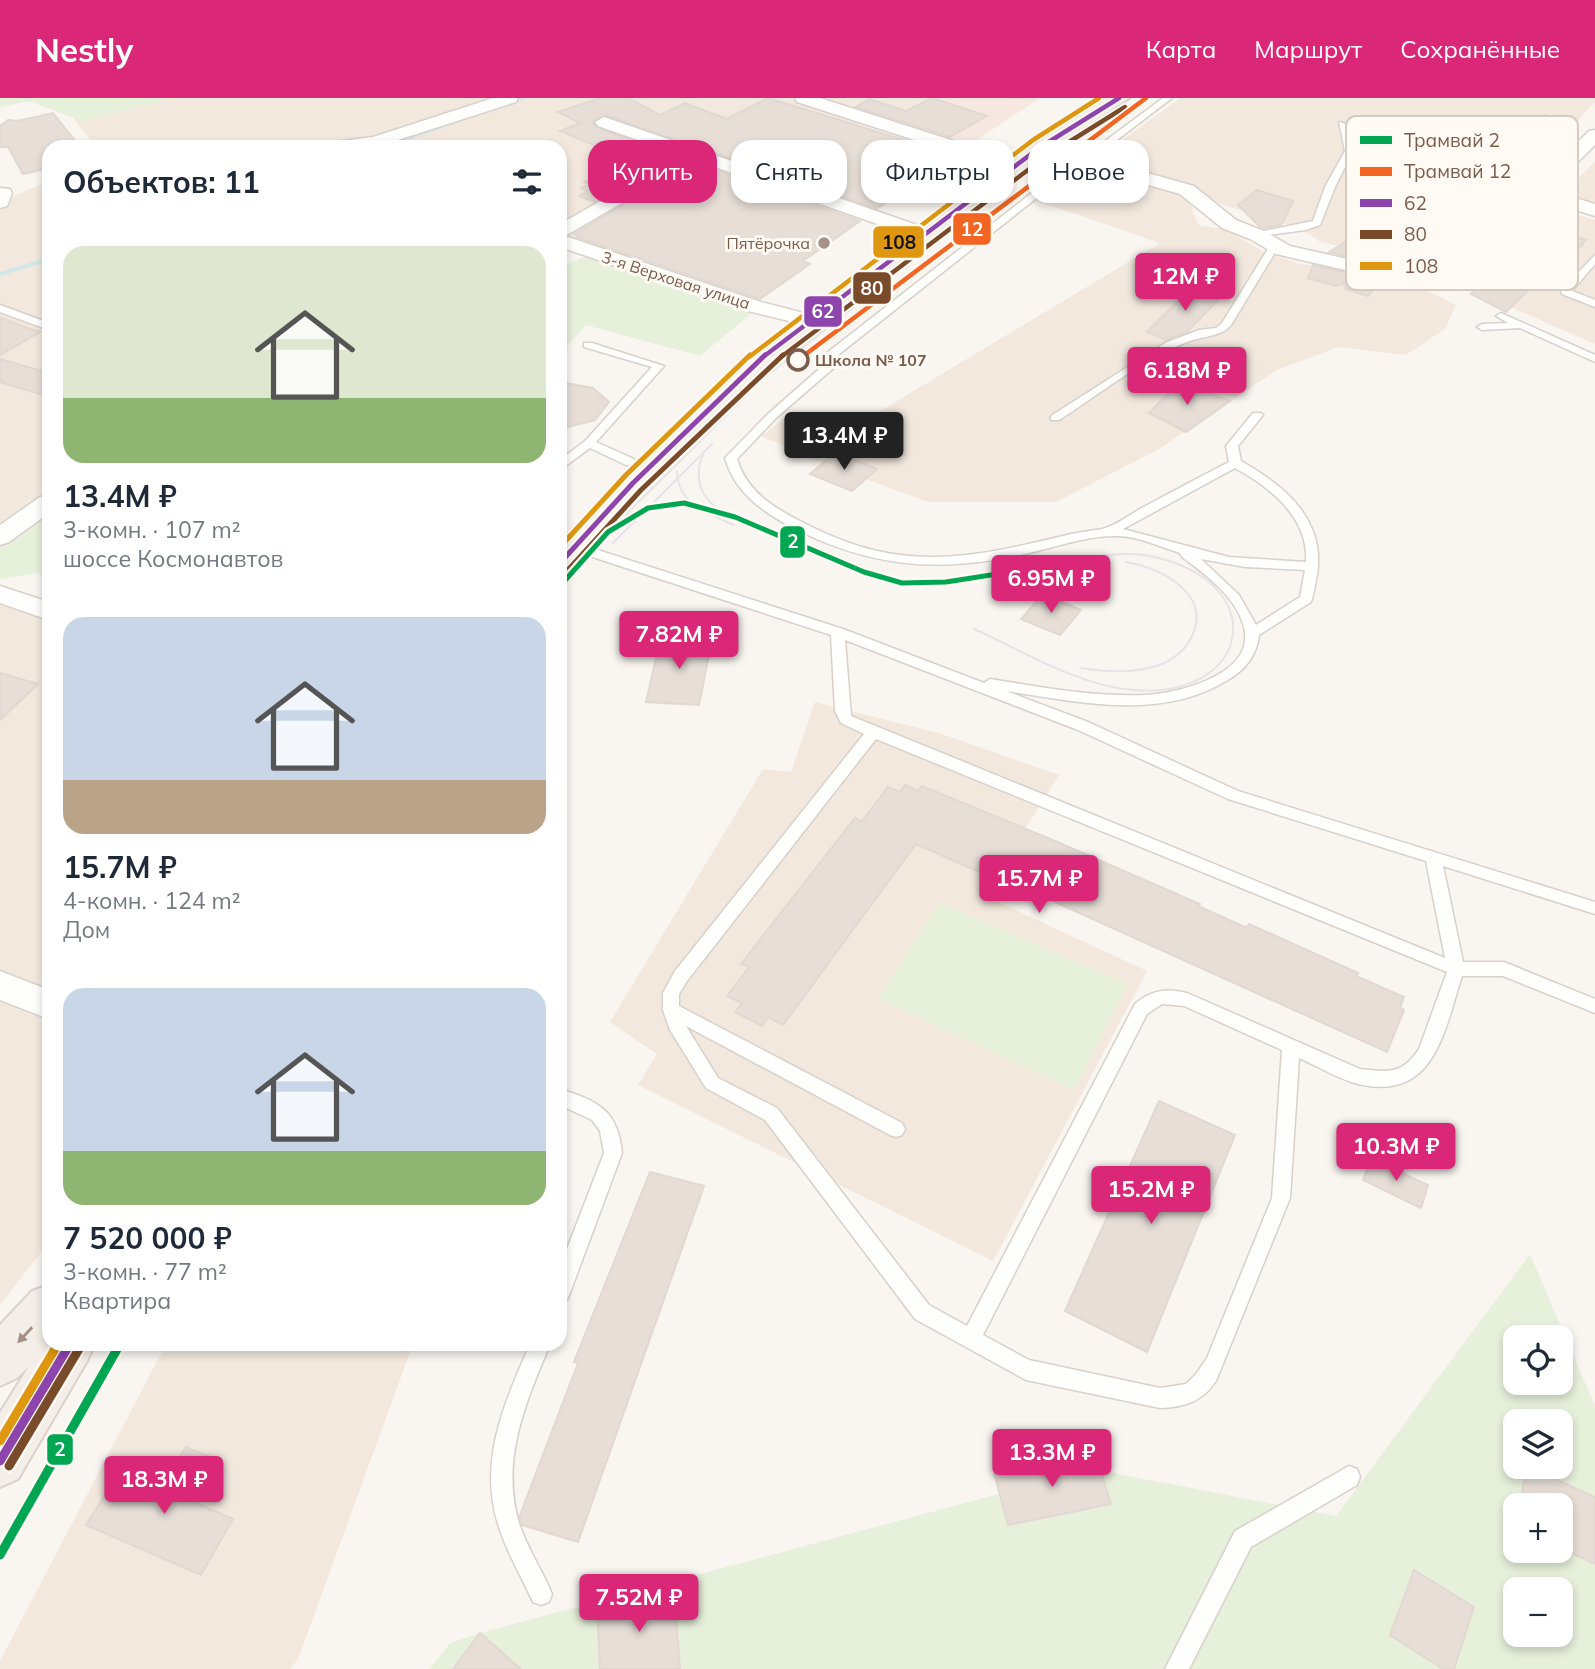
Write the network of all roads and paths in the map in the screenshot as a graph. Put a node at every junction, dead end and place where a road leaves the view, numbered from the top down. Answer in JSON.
{"nodes":[{"id":1,"x":510,"y":98,"type":"edge"},
{"id":2,"x":803,"y":98,"type":"edge"},
{"id":3,"x":1087,"y":98,"type":"edge"},
{"id":4,"x":1119,"y":98,"type":"edge"},
{"id":5,"x":1168,"y":98,"type":"edge"},
{"id":6,"x":604,"y":122,"type":"dead end"},
{"id":7,"x":1342,"y":124,"type":"dead end"},
{"id":8,"x":1595,"y":135,"type":"edge"},
{"id":9,"x":1346,"y":139,"type":"edge"},
{"id":10,"x":381,"y":140,"type":"edge"},
{"id":11,"x":933,"y":140,"type":"edge"},
{"id":12,"x":1052,"y":140,"type":"edge"},
{"id":13,"x":1112,"y":140,"type":"edge"},
{"id":14,"x":1578,"y":151,"type":"edge"},
{"id":15,"x":1014,"y":152,"type":"edge"},
{"id":16,"x":1028,"y":156,"type":"edge"},
{"id":17,"x":1346,"y":157,"type":"edge"},
{"id":18,"x":1149,"y":179,"type":"edge"},
{"id":19,"x":1028,"y":200,"type":"edge"},
{"id":20,"x":608,"y":203,"type":"edge"},
{"id":21,"x":945,"y":203,"type":"edge"},
{"id":22,"x":1578,"y":205,"type":"edge"},
{"id":23,"x":1595,"y":210,"type":"edge"},
{"id":24,"x":567,"y":228,"type":"edge"},
{"id":25,"x":910,"y":229,"type":"junction"},
{"id":26,"x":1256,"y":235,"type":"junction"},
{"id":27,"x":567,"y":243,"type":"edge"},
{"id":28,"x":1274,"y":246,"type":"junction"},
{"id":29,"x":1595,"y":258,"type":"edge"},
{"id":30,"x":1346,"y":264,"type":"edge"},
{"id":31,"x":1578,"y":277,"type":"edge"},
{"id":32,"x":1567,"y":290,"type":"edge"},
{"id":33,"x":1595,"y":304,"type":"edge"},
{"id":34,"x":0,"y":308,"type":"edge"},
{"id":35,"x":793,"y":316,"type":"junction"},
{"id":36,"x":1501,"y":316,"type":"dead end"},
{"id":37,"x":42,"y":324,"type":"edge"},
{"id":38,"x":1523,"y":326,"type":"junction"},
{"id":39,"x":1482,"y":327,"type":"dead end"},
{"id":40,"x":588,"y":345,"type":"dead end"},
{"id":41,"x":1595,"y":359,"type":"edge"},
{"id":42,"x":1257,"y":415,"type":"dead end"},
{"id":43,"x":1055,"y":418,"type":"dead end"},
{"id":44,"x":589,"y":443,"type":"junction"},
{"id":45,"x":567,"y":460,"type":"edge"},
{"id":46,"x":630,"y":462,"type":"junction"},
{"id":47,"x":1235,"y":463,"type":"junction"},
{"id":48,"x":42,"y":507,"type":"edge"},
{"id":49,"x":1107,"y":532,"type":"junction"},
{"id":50,"x":0,"y":537,"type":"edge"},
{"id":51,"x":567,"y":545,"type":"edge"},
{"id":52,"x":567,"y":546,"type":"edge"},
{"id":53,"x":567,"y":549,"type":"edge"},
{"id":54,"x":1180,"y":549,"type":"junction"},
{"id":55,"x":1312,"y":566,"type":"junction"},
{"id":56,"x":0,"y":594,"type":"edge"},
{"id":57,"x":42,"y":609,"type":"edge"},
{"id":58,"x":838,"y":632,"type":"junction"},
{"id":59,"x":1252,"y":633,"type":"junction"},
{"id":60,"x":963,"y":681,"type":"junction"},
{"id":61,"x":873,"y":732,"type":"junction"},
{"id":62,"x":1433,"y":857,"type":"junction"},
{"id":63,"x":1595,"y":908,"type":"edge"},
{"id":64,"x":1456,"y":968,"type":"junction"},
{"id":65,"x":0,"y":985,"type":"edge"},
{"id":66,"x":42,"y":1002,"type":"edge"},
{"id":67,"x":1595,"y":1006,"type":"edge"},
{"id":68,"x":671,"y":1010,"type":"junction"},
{"id":69,"x":1290,"y":1046,"type":"junction"},
{"id":70,"x":567,"y":1100,"type":"edge"},
{"id":71,"x":896,"y":1129,"type":"dead end"},
{"id":72,"x":567,"y":1275,"type":"edge"},
{"id":73,"x":42,"y":1316,"type":"edge"},
{"id":74,"x":971,"y":1339,"type":"junction"},
{"id":75,"x":66,"y":1351,"type":"edge"},
{"id":76,"x":537,"y":1351,"type":"edge"},
{"id":77,"x":0,"y":1361,"type":"edge"},
{"id":78,"x":0,"y":1461,"type":"edge"},
{"id":79,"x":1349,"y":1477,"type":"dead end"},
{"id":80,"x":541,"y":1594,"type":"dead end"},
{"id":81,"x":1177,"y":1669,"type":"edge"}],
"edges":[{"from":1,"to":10,"type":"street"},
{"from":2,"to":11,"type":"street"},
{"from":3,"to":15,"type":"main road"},
{"from":4,"to":12,"type":"main road"},
{"from":5,"to":13,"type":"lane"},
{"from":6,"to":25,"type":"street"},
{"from":7,"to":9,"type":"lane"},
{"from":8,"to":14,"type":"street"},
{"from":16,"to":52,"type":"main road"},
{"from":17,"to":26,"type":"lane"},
{"from":18,"to":26,"type":"street"},
{"from":19,"to":49,"type":"lane"},
{"from":20,"to":24,"type":"street"},
{"from":21,"to":25,"type":"main road"},
{"from":22,"to":23,"type":"street"},
{"from":25,"to":35,"type":"main road"},
{"from":26,"to":28,"type":"street"},
{"from":27,"to":35,"type":"street","name":"3-я Верховая улица"},
{"from":28,"to":30,"type":"street"},
{"from":28,"to":43,"type":"lane"},
{"from":29,"to":31,"type":"lane"},
{"from":32,"to":33,"type":"lane"},
{"from":34,"to":37,"type":"lane"},
{"from":35,"to":46,"type":"main road"},
{"from":36,"to":38,"type":"lane"},
{"from":38,"to":39,"type":"lane"},
{"from":38,"to":41,"type":"lane"},
{"from":40,"to":44,"type":"lane"},
{"from":42,"to":47,"type":"lane"},
{"from":44,"to":45,"type":"lane"},
{"from":44,"to":46,"type":"lane"},
{"from":46,"to":51,"type":"main road"},
{"from":47,"to":49,"type":"lane"},
{"from":47,"to":55,"type":"lane"},
{"from":48,"to":50,"type":"street"},
{"from":49,"to":54,"type":"lane"},
{"from":53,"to":58,"type":"lane"},
{"from":54,"to":55,"type":"lane"},
{"from":54,"to":59,"type":"lane"},
{"from":55,"to":59,"type":"lane"},
{"from":56,"to":57,"type":"street"},
{"from":58,"to":60,"type":"lane"},
{"from":58,"to":61,"type":"lane"},
{"from":59,"to":60,"type":"lane"},
{"from":60,"to":62,"type":"lane"},
{"from":61,"to":64,"type":"lane"},
{"from":61,"to":68,"type":"lane"},
{"from":62,"to":63,"type":"lane"},
{"from":62,"to":64,"type":"lane"},
{"from":64,"to":67,"type":"lane"},
{"from":64,"to":69,"type":"lane"},
{"from":65,"to":66,"type":"street"},
{"from":68,"to":71,"type":"lane"},
{"from":68,"to":74,"type":"lane"},
{"from":69,"to":74,"type":"lane"},
{"from":69,"to":74,"type":"lane"},
{"from":70,"to":72,"type":"lane"},
{"from":73,"to":77,"type":"main road","one_way":true},
{"from":75,"to":78,"type":"main road"},
{"from":76,"to":80,"type":"lane"},
{"from":79,"to":81,"type":"lane"}]}
